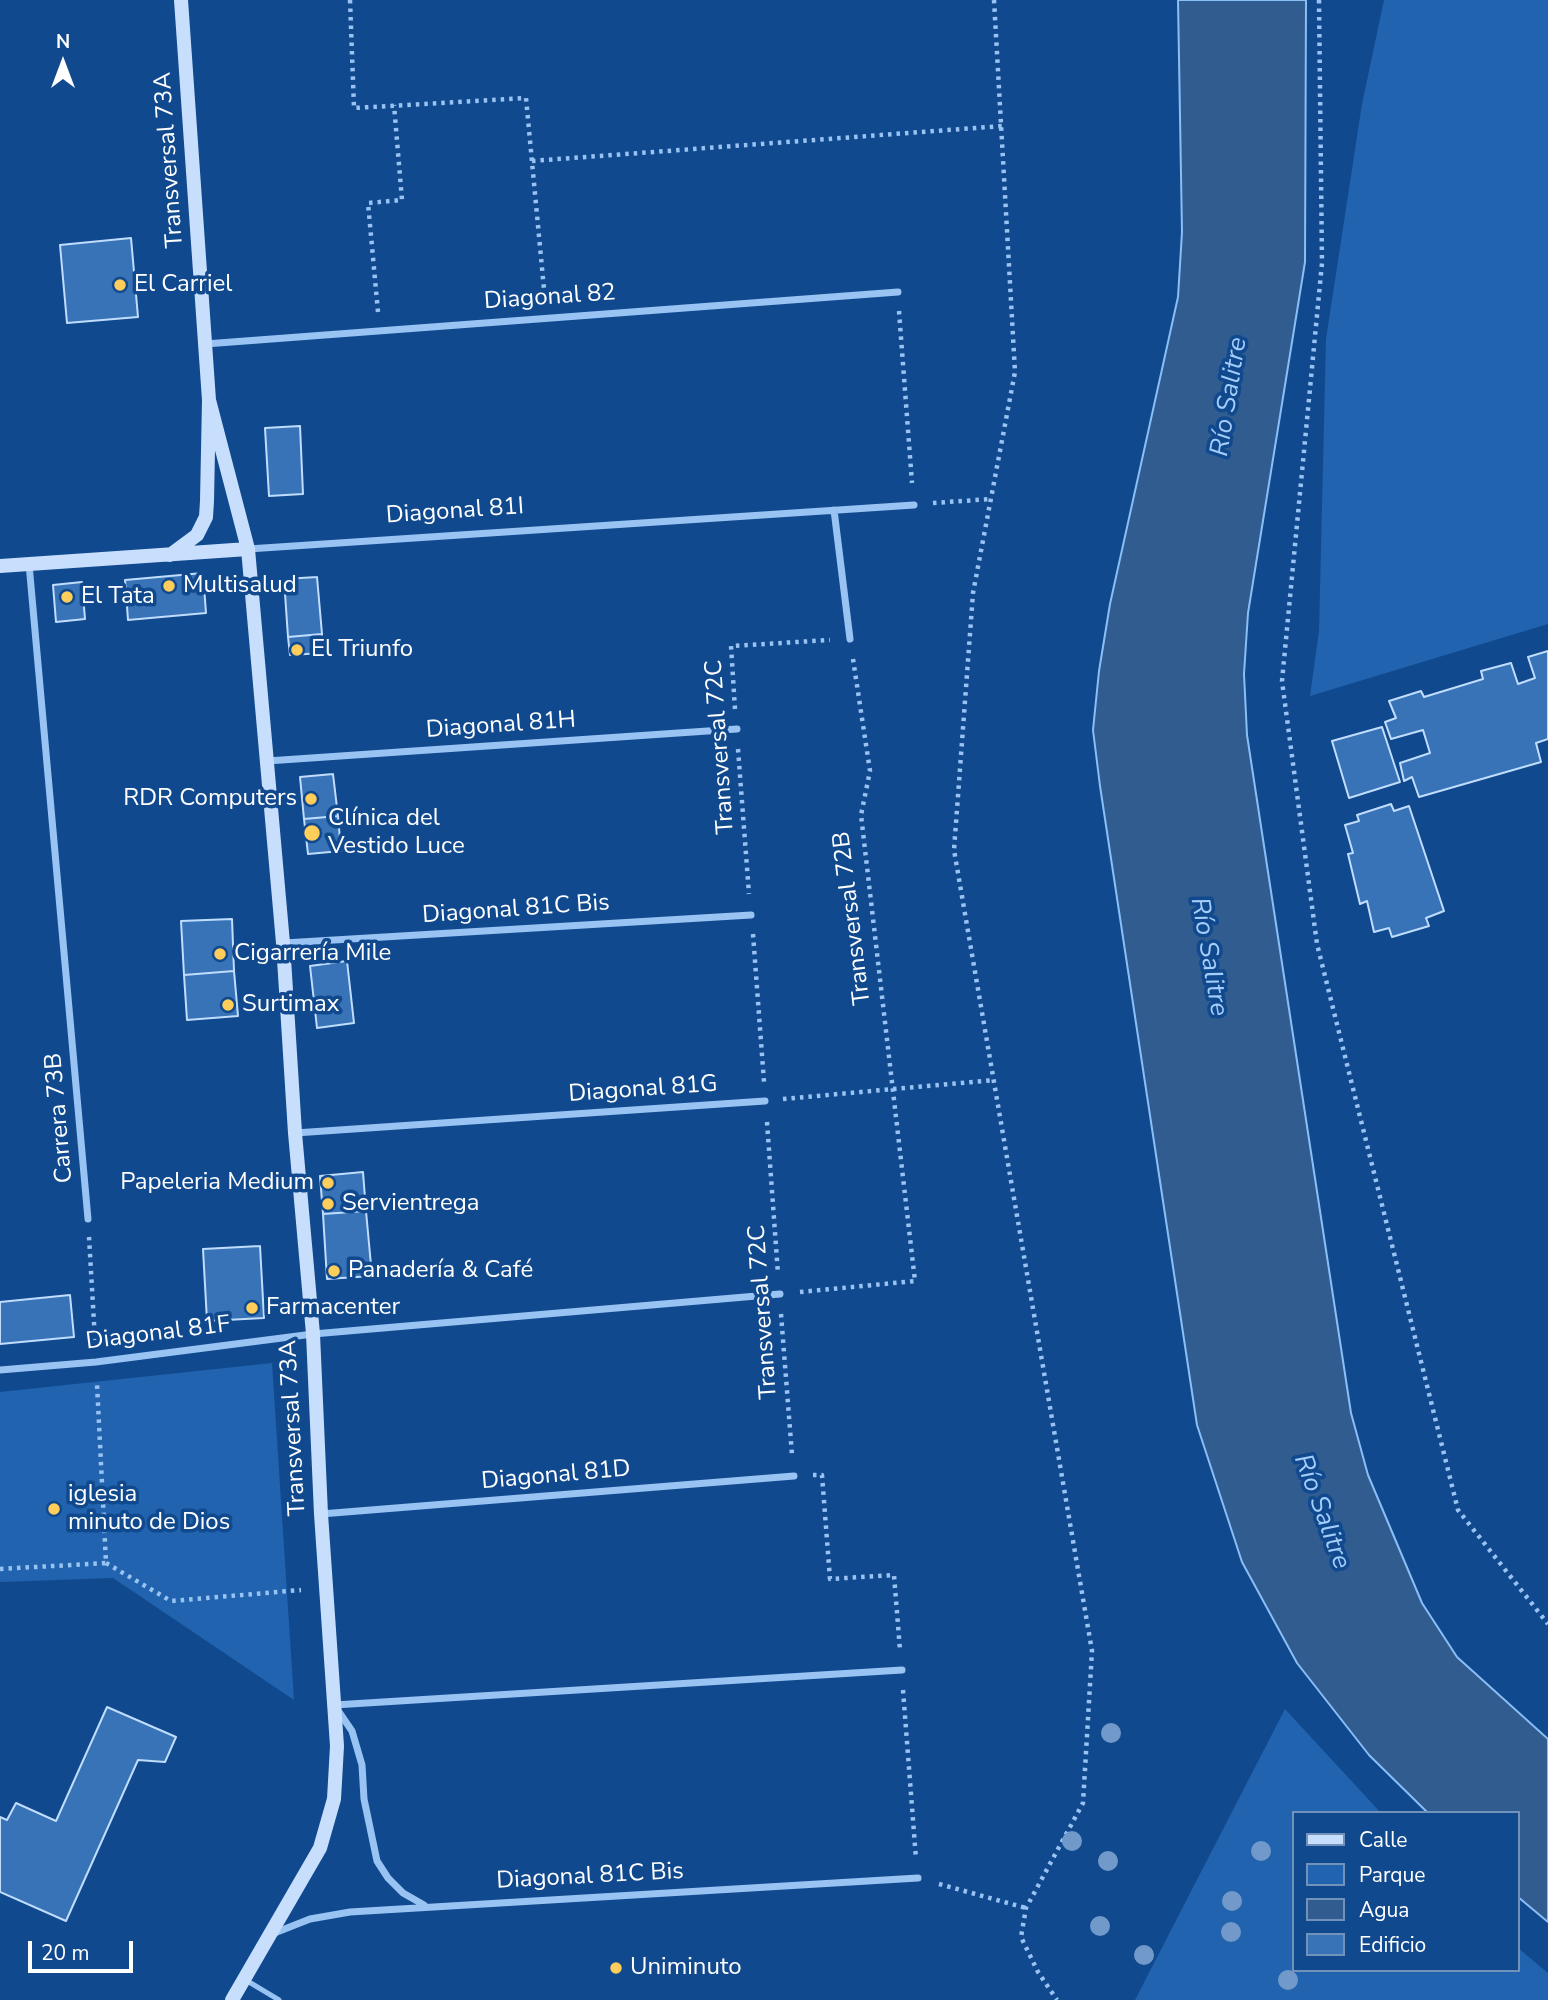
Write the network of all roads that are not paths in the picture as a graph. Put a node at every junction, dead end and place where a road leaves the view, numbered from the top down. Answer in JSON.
{"nodes":[{"id":1,"x":181,"y":0,"type":"edge"},
{"id":2,"x":898,"y":292,"type":"road end"},
{"id":3,"x":205,"y":344,"type":"junction"},
{"id":4,"x":209,"y":400,"type":"junction"},
{"id":5,"x":914,"y":505,"type":"road end"},
{"id":6,"x":834,"y":510,"type":"junction"},
{"id":7,"x":248,"y":549,"type":"junction"},
{"id":8,"x":170,"y":555,"type":"junction"},
{"id":9,"x":29,"y":564,"type":"junction"},
{"id":10,"x":0,"y":566,"type":"edge"},
{"id":11,"x":850,"y":639,"type":"road end"},
{"id":12,"x":737,"y":729,"type":"road end"},
{"id":13,"x":267,"y":761,"type":"junction"},
{"id":14,"x":751,"y":915,"type":"road end"},
{"id":15,"x":283,"y":943,"type":"junction"},
{"id":16,"x":765,"y":1101,"type":"road end"},
{"id":17,"x":295,"y":1133,"type":"junction"},
{"id":18,"x":88,"y":1219,"type":"road end"},
{"id":19,"x":780,"y":1294,"type":"road end"},
{"id":20,"x":313,"y":1334,"type":"junction"},
{"id":21,"x":0,"y":1370,"type":"edge"},
{"id":22,"x":794,"y":1476,"type":"road end"},
{"id":23,"x":321,"y":1514,"type":"junction"},
{"id":24,"x":902,"y":1670,"type":"road end"},
{"id":25,"x":334,"y":1705,"type":"junction"},
{"id":26,"x":918,"y":1878,"type":"road end"},
{"id":27,"x":426,"y":1906,"type":"junction"},
{"id":28,"x":268,"y":1936,"type":"junction"},
{"id":29,"x":244,"y":1979,"type":"junction"},
{"id":30,"x":232,"y":2000,"type":"edge"},
{"id":31,"x":279,"y":2000,"type":"edge"}],
"edges":[{"from":1,"to":3,"type":"street","name":"Transversal 73A"},
{"from":2,"to":3,"type":"street","name":"Diagonal 82"},
{"from":3,"to":4,"type":"street","name":"Transversal 73A"},
{"from":4,"to":7,"type":"street","name":"Transversal 73A"},
{"from":4,"to":8,"type":"street","name":"Transversal 73A"},
{"from":5,"to":6,"type":"street","name":"Diagonal 81I"},
{"from":6,"to":7,"type":"street","name":"Diagonal 81I"},
{"from":6,"to":11,"type":"street"},
{"from":7,"to":8,"type":"street","name":"Diagonal 81I"},
{"from":7,"to":13,"type":"street","name":"Transversal 73A"},
{"from":8,"to":9,"type":"street","name":"Diagonal 81I"},
{"from":9,"to":10,"type":"street","name":"Diagonal 81I"},
{"from":9,"to":18,"type":"street","name":"Carrera 73B"},
{"from":12,"to":13,"type":"street","name":"Diagonal 81H"},
{"from":13,"to":15,"type":"street","name":"Transversal 73A"},
{"from":14,"to":15,"type":"street","name":"Diagonal 81C Bis"},
{"from":15,"to":17,"type":"street","name":"Transversal 73A"},
{"from":16,"to":17,"type":"street","name":"Diagonal 81G"},
{"from":17,"to":20,"type":"street","name":"Transversal 73A"},
{"from":19,"to":20,"type":"street","name":"Diagonal 81F"},
{"from":20,"to":21,"type":"street","name":"Diagonal 81F"},
{"from":20,"to":23,"type":"street","name":"Transversal 73A"},
{"from":22,"to":23,"type":"street","name":"Diagonal 81D"},
{"from":23,"to":25,"type":"street","name":"Transversal 73A"},
{"from":24,"to":25,"type":"street"},
{"from":25,"to":27,"type":"street","name":"Transversal 73A"},
{"from":25,"to":28,"type":"street","name":"Transversal 73A"},
{"from":26,"to":27,"type":"street","name":"Diagonal 81C Bis"},
{"from":27,"to":28,"type":"street","name":"Diagonal 81C Bis"},
{"from":28,"to":29,"type":"street","name":"Transversal 73A"},
{"from":29,"to":30,"type":"street","name":"Transversal 73A"},
{"from":29,"to":31,"type":"lane"}]}
